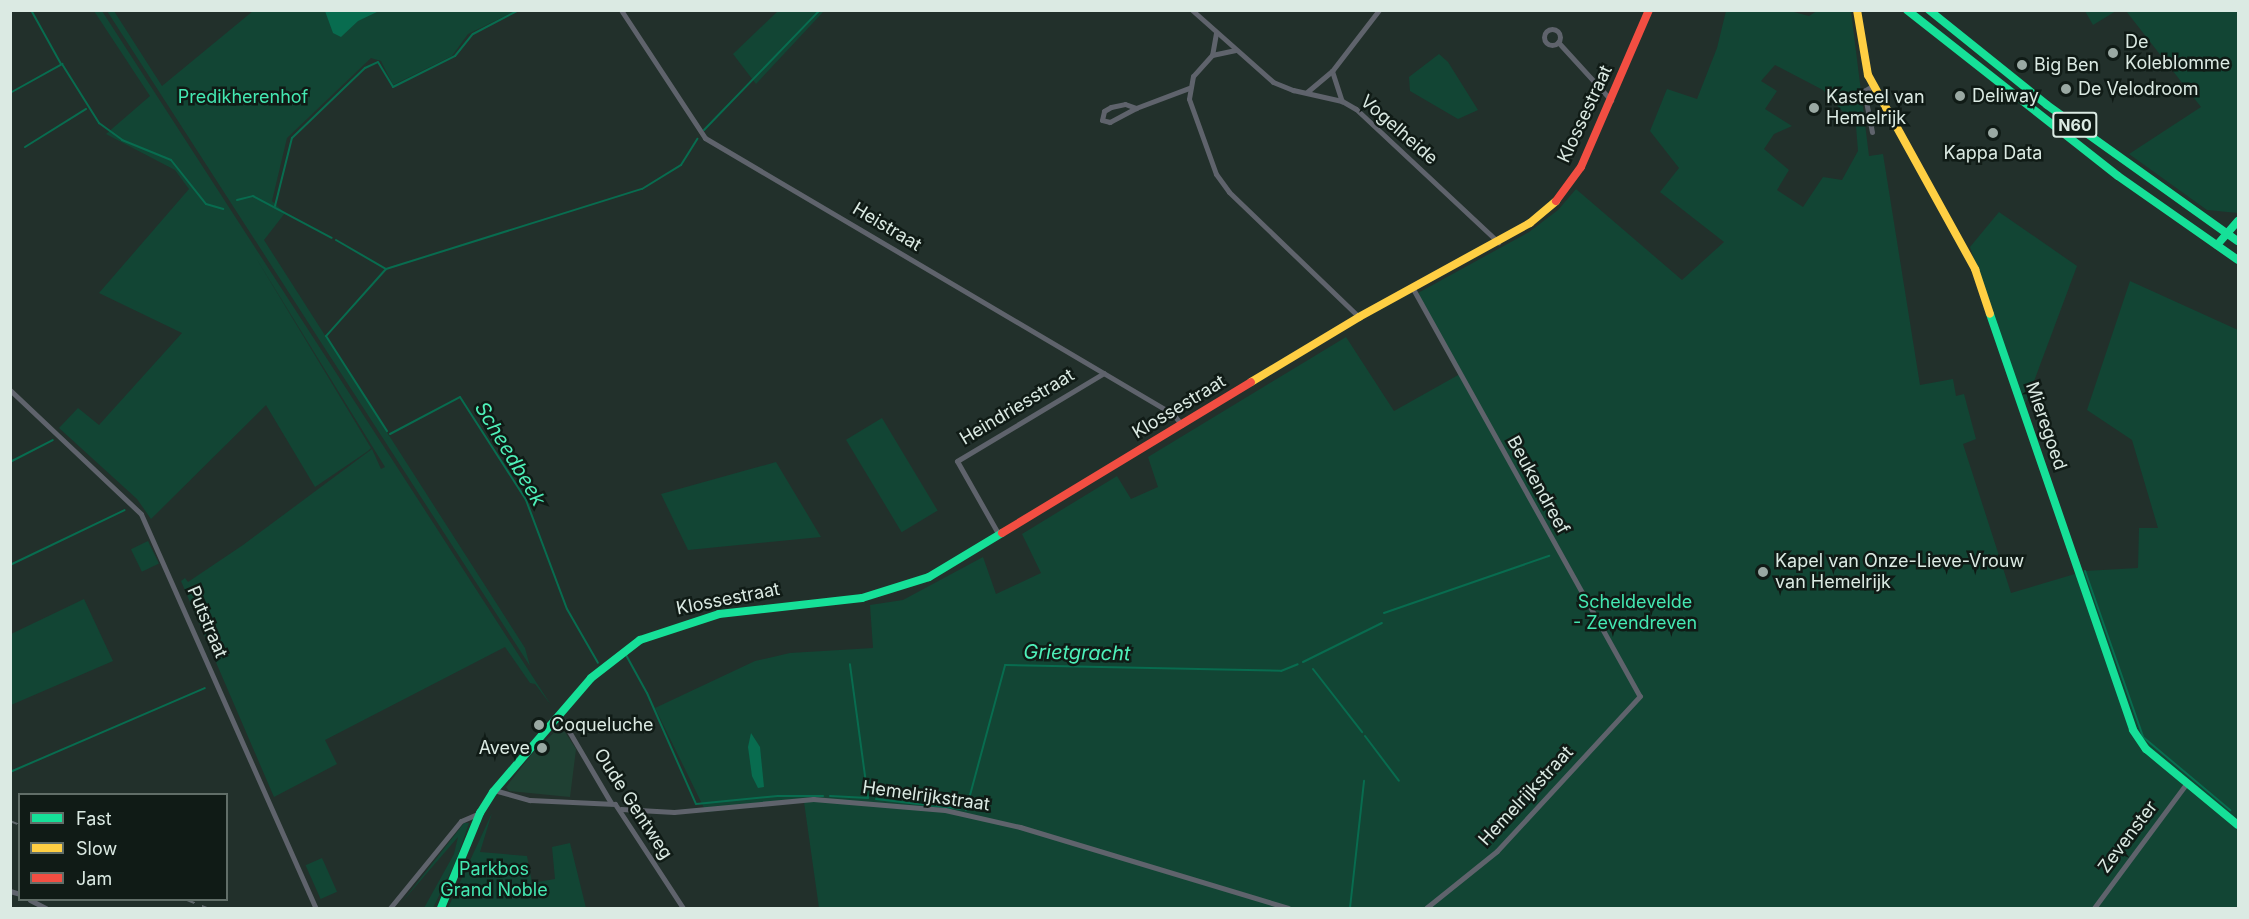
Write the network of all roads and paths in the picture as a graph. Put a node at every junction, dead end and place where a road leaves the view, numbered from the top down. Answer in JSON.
{"nodes":[{"id":1,"x":621,"y":10,"type":"edge"},
{"id":2,"x":1192,"y":10,"type":"edge"},
{"id":3,"x":1379,"y":10,"type":"edge"},
{"id":4,"x":1649,"y":10,"type":"edge"},
{"id":5,"x":1857,"y":10,"type":"edge"},
{"id":6,"x":1906,"y":10,"type":"edge"},
{"id":7,"x":1929,"y":10,"type":"edge"},
{"id":8,"x":1216,"y":33,"type":"junction"},
{"id":9,"x":1558,"y":42,"type":"dead end"},
{"id":10,"x":1235,"y":50,"type":"junction"},
{"id":11,"x":1212,"y":55,"type":"junction"},
{"id":12,"x":1332,"y":71,"type":"junction"},
{"id":13,"x":1874,"y":85,"type":"junction"},
{"id":14,"x":1189,"y":88,"type":"junction"},
{"id":15,"x":1306,"y":92,"type":"junction"},
{"id":16,"x":1611,"y":100,"type":"junction"},
{"id":17,"x":1342,"y":101,"type":"junction"},
{"id":18,"x":1136,"y":108,"type":"junction"},
{"id":19,"x":1872,"y":132,"type":"dead end"},
{"id":20,"x":2238,"y":221,"type":"edge"},
{"id":21,"x":2225,"y":232,"type":"junction"},
{"id":22,"x":2237,"y":238,"type":"edge"},
{"id":23,"x":1498,"y":242,"type":"junction"},
{"id":24,"x":2217,"y":245,"type":"junction"},
{"id":25,"x":2226,"y":252,"type":"junction"},
{"id":26,"x":2238,"y":260,"type":"edge"},
{"id":27,"x":1412,"y":287,"type":"junction"},
{"id":28,"x":1359,"y":317,"type":"junction"},
{"id":29,"x":1104,"y":373,"type":"junction"},
{"id":30,"x":10,"y":390,"type":"edge"},
{"id":31,"x":1182,"y":424,"type":"junction"},
{"id":32,"x":999,"y":535,"type":"junction"},
{"id":33,"x":1640,"y":696,"type":"joint"},
{"id":34,"x":560,"y":716,"type":"junction"},
{"id":35,"x":2187,"y":783,"type":"junction"},
{"id":36,"x":495,"y":790,"type":"junction"},
{"id":37,"x":611,"y":803,"type":"junction"},
{"id":38,"x":621,"y":809,"type":"junction"},
{"id":39,"x":480,"y":813,"type":"junction"},
{"id":40,"x":2238,"y":825,"type":"edge"},
{"id":41,"x":32,"y":901,"type":"edge"},
{"id":42,"x":46,"y":909,"type":"edge"},
{"id":43,"x":316,"y":909,"type":"edge"},
{"id":44,"x":390,"y":909,"type":"edge"},
{"id":45,"x":441,"y":909,"type":"edge"},
{"id":46,"x":682,"y":909,"type":"edge"},
{"id":47,"x":1288,"y":909,"type":"edge"},
{"id":48,"x":1426,"y":909,"type":"edge"},
{"id":49,"x":2094,"y":909,"type":"edge"}],
"edges":[{"from":1,"to":29,"type":"street","name":"Heistraat"},
{"from":2,"to":8,"type":"street","name":"Vogelheide"},
{"from":3,"to":12,"type":"street"},
{"from":4,"to":16,"type":"main road","name":"Klossestraat"},
{"from":5,"to":13,"type":"main road","name":"Mieregoed"},
{"from":6,"to":24,"type":"main road","number":"N60"},
{"from":7,"to":21,"type":"main road","number":"N60"},
{"from":8,"to":10,"type":"street","name":"Vogelheide"},
{"from":8,"to":11,"type":"street"},
{"from":9,"to":16,"type":"street"},
{"from":10,"to":11,"type":"street"},
{"from":10,"to":15,"type":"street","name":"Vogelheide"},
{"from":11,"to":14,"type":"street"},
{"from":12,"to":15,"type":"street"},
{"from":12,"to":17,"type":"street"},
{"from":13,"to":19,"type":"street"},
{"from":13,"to":35,"type":"main road","name":"Mieregoed"},
{"from":14,"to":18,"type":"street"},
{"from":14,"to":28,"type":"street"},
{"from":15,"to":17,"type":"street","name":"Vogelheide"},
{"from":16,"to":23,"type":"main road","name":"Klossestraat"},
{"from":17,"to":23,"type":"street","name":"Vogelheide"},
{"from":18,"to":18,"type":"street"},
{"from":20,"to":21,"type":"main road"},
{"from":21,"to":22,"type":"main road","number":"N60"},
{"from":21,"to":24,"type":"main road"},
{"from":22,"to":25,"type":"main road"},
{"from":23,"to":27,"type":"main road","name":"Klossestraat"},
{"from":24,"to":25,"type":"main road","number":"N60"},
{"from":25,"to":26,"type":"main road","number":"N60"},
{"from":27,"to":28,"type":"main road","name":"Klossestraat"},
{"from":27,"to":33,"type":"street","name":"Beukendreef"},
{"from":28,"to":31,"type":"main road","name":"Klossestraat"},
{"from":29,"to":31,"type":"street","name":"Heistraat"},
{"from":29,"to":32,"type":"street","name":"Heindriesstraat"},
{"from":30,"to":43,"type":"street","name":"Putstraat"},
{"from":31,"to":32,"type":"main road","name":"Klossestraat"},
{"from":32,"to":34,"type":"main road","name":"Klossestraat"},
{"from":33,"to":48,"type":"street","name":"Hemelrijkstraat"},
{"from":34,"to":36,"type":"main road","name":"Klossestraat"},
{"from":34,"to":37,"type":"street","name":"Oude Gentweg"},
{"from":35,"to":40,"type":"main road","name":"Mieregoed"},
{"from":35,"to":49,"type":"street","name":"Zevenster"},
{"from":36,"to":37,"type":"street"},
{"from":36,"to":39,"type":"main road","name":"Klossestraat"},
{"from":37,"to":38,"type":"street","name":"Oude Gentweg"},
{"from":38,"to":46,"type":"street","name":"Oude Gentweg"},
{"from":38,"to":47,"type":"street","name":"Hemelrijkstraat"},
{"from":39,"to":44,"type":"street"},
{"from":39,"to":45,"type":"main road"},
{"from":41,"to":42,"type":"street"}]}
